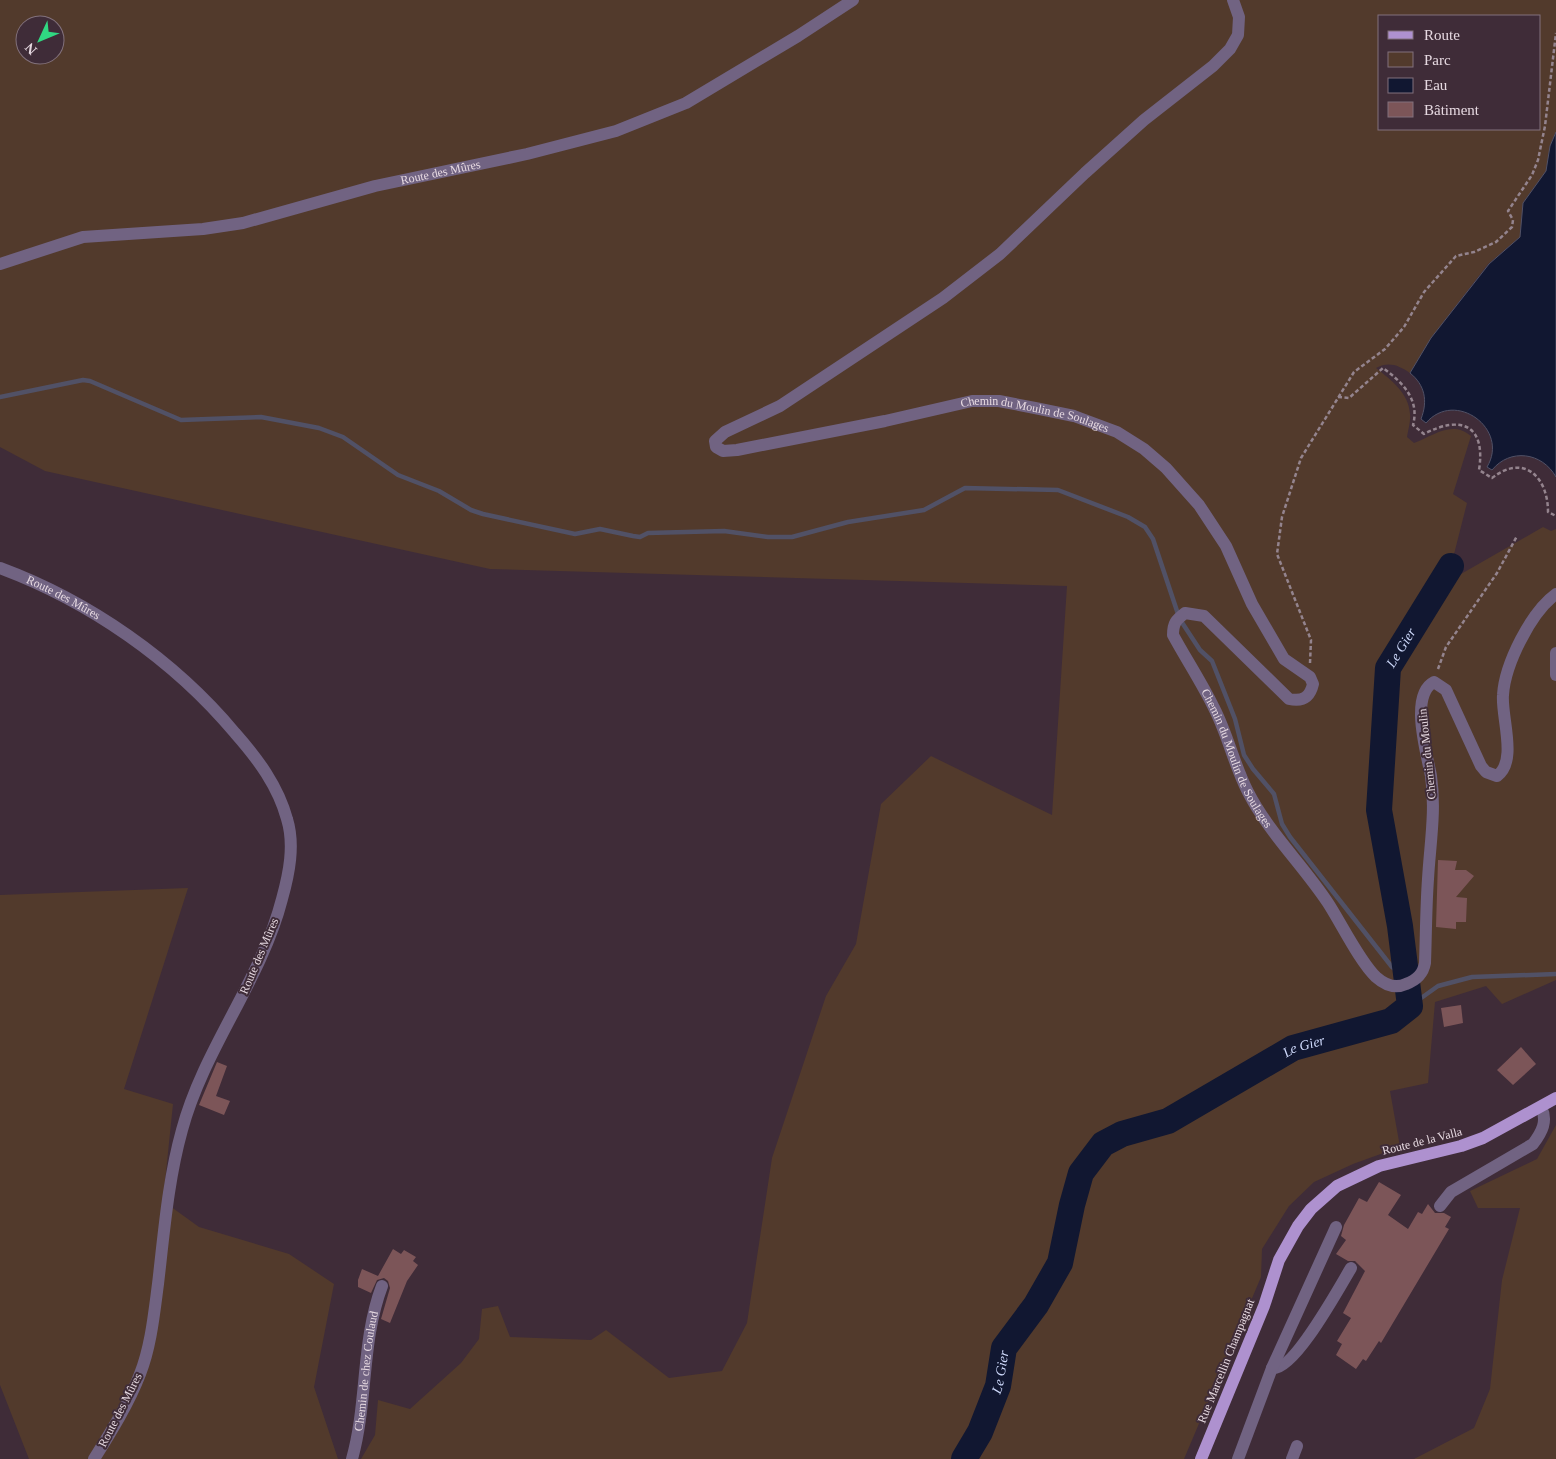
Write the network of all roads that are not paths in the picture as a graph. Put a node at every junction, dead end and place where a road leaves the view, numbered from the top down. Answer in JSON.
{"nodes":[{"id":1,"x":853,"y":0,"type":"edge"},
{"id":2,"x":1233,"y":0,"type":"edge"},
{"id":3,"x":0,"y":264,"type":"edge"},
{"id":4,"x":0,"y":568,"type":"edge"},
{"id":5,"x":1556,"y":594,"type":"edge"},
{"id":6,"x":1556,"y":653,"type":"edge"},
{"id":7,"x":1556,"y":676,"type":"edge"},
{"id":8,"x":1399,"y":988,"type":"joint"},
{"id":9,"x":1556,"y":1098,"type":"edge"},
{"id":10,"x":1541,"y":1107,"type":"junction"},
{"id":11,"x":1440,"y":1206,"type":"dead end"},
{"id":12,"x":1336,"y":1227,"type":"dead end"},
{"id":13,"x":1351,"y":1268,"type":"dead end"},
{"id":14,"x":1274,"y":1273,"type":"joint"},
{"id":15,"x":382,"y":1286,"type":"dead end"},
{"id":16,"x":1272,"y":1368,"type":"junction"},
{"id":17,"x":1297,"y":1446,"type":"dead end"},
{"id":18,"x":94,"y":1459,"type":"edge"},
{"id":19,"x":352,"y":1459,"type":"edge"},
{"id":20,"x":1201,"y":1459,"type":"edge"},
{"id":21,"x":1238,"y":1459,"type":"edge"},
{"id":22,"x":1292,"y":1459,"type":"edge"}],
"edges":[{"from":1,"to":3,"type":"street","name":"Route des Mûres"},
{"from":2,"to":8,"type":"street","name":"Chemin du Moulin de Soulages"},
{"from":4,"to":18,"type":"street","name":"Route des Mûres"},
{"from":5,"to":8,"type":"street","name":"Chemin du Moulin"},
{"from":6,"to":7,"type":"street"},
{"from":9,"to":10,"type":"main road","name":"Route de la Valla"},
{"from":10,"to":11,"type":"street"},
{"from":10,"to":14,"type":"main road","name":"Route de la Valla"},
{"from":12,"to":16,"type":"street"},
{"from":13,"to":16,"type":"street"},
{"from":14,"to":20,"type":"main road","name":"Rue Marcellin Champagnat"},
{"from":15,"to":19,"type":"street","name":"Chemin de chez Coulaud"},
{"from":16,"to":21,"type":"street"},
{"from":17,"to":22,"type":"street"}]}
